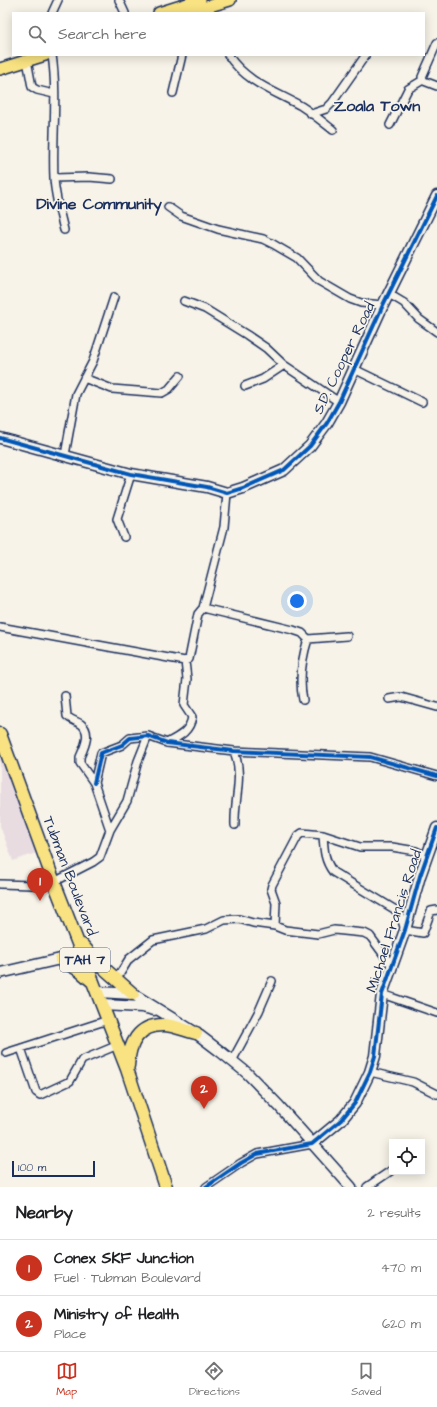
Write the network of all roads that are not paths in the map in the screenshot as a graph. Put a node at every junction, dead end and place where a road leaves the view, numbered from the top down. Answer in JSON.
{"nodes":[{"id":1,"x":58,"y":0,"type":"edge"},
{"id":2,"x":120,"y":0,"type":"edge"},
{"id":3,"x":230,"y":0,"type":"edge"},
{"id":4,"x":204,"y":7,"type":"edge"},
{"id":5,"x":52,"y":12,"type":"edge"},
{"id":6,"x":125,"y":12,"type":"edge"},
{"id":7,"x":166,"y":12,"type":"edge"},
{"id":8,"x":189,"y":12,"type":"edge"},
{"id":9,"x":437,"y":43,"type":"edge"},
{"id":10,"x":37,"y":56,"type":"edge"},
{"id":11,"x":52,"y":56,"type":"edge"},
{"id":12,"x":182,"y":56,"type":"edge"},
{"id":13,"x":229,"y":56,"type":"edge"},
{"id":14,"x":365,"y":56,"type":"dead end"},
{"id":15,"x":24,"y":58,"type":"edge"},
{"id":16,"x":0,"y":62,"type":"edge"},
{"id":17,"x":0,"y":69,"type":"edge"},
{"id":18,"x":423,"y":80,"type":"junction"},
{"id":19,"x":437,"y":86,"type":"edge"},
{"id":20,"x":173,"y":93,"type":"dead end"},
{"id":21,"x":54,"y":94,"type":"junction"},
{"id":22,"x":311,"y":114,"type":"junction"},
{"id":23,"x":390,"y":125,"type":"dead end"},
{"id":24,"x":333,"y":130,"type":"dead end"},
{"id":25,"x":54,"y":178,"type":"junction"},
{"id":26,"x":112,"y":179,"type":"dead end"},
{"id":27,"x":437,"y":196,"type":"edge"},
{"id":28,"x":168,"y":207,"type":"dead end"},
{"id":29,"x":64,"y":230,"type":"dead end"},
{"id":30,"x":389,"y":294,"type":"junction"},
{"id":31,"x":114,"y":296,"type":"dead end"},
{"id":32,"x":184,"y":301,"type":"dead end"},
{"id":33,"x":383,"y":305,"type":"junction"},
{"id":34,"x":437,"y":332,"type":"edge"},
{"id":35,"x":284,"y":365,"type":"junction"},
{"id":36,"x":354,"y":369,"type":"junction"},
{"id":37,"x":180,"y":376,"type":"dead end"},
{"id":38,"x":84,"y":378,"type":"junction"},
{"id":39,"x":245,"y":386,"type":"dead end"},
{"id":40,"x":339,"y":402,"type":"junction"},
{"id":41,"x":422,"y":402,"type":"dead end"},
{"id":42,"x":0,"y":438,"type":"edge"},
{"id":43,"x":65,"y":455,"type":"junction"},
{"id":44,"x":131,"y":474,"type":"junction"},
{"id":45,"x":227,"y":493,"type":"junction"},
{"id":46,"x":124,"y":537,"type":"dead end"},
{"id":47,"x":203,"y":608,"type":"junction"},
{"id":48,"x":0,"y":627,"type":"edge"},
{"id":49,"x":347,"y":636,"type":"dead end"},
{"id":50,"x":308,"y":639,"type":"junction"},
{"id":51,"x":185,"y":661,"type":"junction"},
{"id":52,"x":65,"y":696,"type":"dead end"},
{"id":53,"x":389,"y":699,"type":"dead end"},
{"id":54,"x":303,"y":700,"type":"dead end"},
{"id":55,"x":437,"y":707,"type":"edge"},
{"id":56,"x":0,"y":734,"type":"edge"},
{"id":57,"x":148,"y":736,"type":"junction"},
{"id":58,"x":167,"y":743,"type":"junction"},
{"id":59,"x":234,"y":751,"type":"junction"},
{"id":60,"x":437,"y":776,"type":"edge"},
{"id":61,"x":94,"y":783,"type":"junction"},
{"id":62,"x":235,"y":825,"type":"dead end"},
{"id":63,"x":437,"y":828,"type":"edge"},
{"id":64,"x":110,"y":830,"type":"junction"},
{"id":65,"x":323,"y":834,"type":"junction"},
{"id":66,"x":426,"y":856,"type":"junction"},
{"id":67,"x":54,"y":882,"type":"junction"},
{"id":68,"x":0,"y":884,"type":"edge"},
{"id":69,"x":437,"y":910,"type":"edge"},
{"id":70,"x":275,"y":926,"type":"junction"},
{"id":71,"x":405,"y":930,"type":"junction"},
{"id":72,"x":76,"y":938,"type":"junction"},
{"id":73,"x":82,"y":954,"type":"junction"},
{"id":74,"x":61,"y":960,"type":"junction"},
{"id":75,"x":392,"y":966,"type":"junction"},
{"id":76,"x":0,"y":973,"type":"edge"},
{"id":77,"x":116,"y":980,"type":"junction"},
{"id":78,"x":272,"y":981,"type":"dead end"},
{"id":79,"x":97,"y":988,"type":"junction"},
{"id":80,"x":133,"y":994,"type":"junction"},
{"id":81,"x":382,"y":994,"type":"junction"},
{"id":82,"x":103,"y":1005,"type":"junction"},
{"id":83,"x":164,"y":1013,"type":"junction"},
{"id":84,"x":437,"y":1013,"type":"edge"},
{"id":85,"x":108,"y":1020,"type":"junction"},
{"id":86,"x":196,"y":1034,"type":"junction"},
{"id":87,"x":118,"y":1045,"type":"junction"},
{"id":88,"x":21,"y":1048,"type":"junction"},
{"id":89,"x":6,"y":1053,"type":"dead end"},
{"id":90,"x":232,"y":1061,"type":"junction"},
{"id":91,"x":127,"y":1069,"type":"junction"},
{"id":92,"x":370,"y":1072,"type":"junction"},
{"id":93,"x":437,"y":1094,"type":"edge"},
{"id":94,"x":312,"y":1144,"type":"junction"},
{"id":95,"x":389,"y":1172,"type":"edge"},
{"id":96,"x":166,"y":1187,"type":"edge"},
{"id":97,"x":206,"y":1187,"type":"edge"},
{"id":98,"x":351,"y":1187,"type":"edge"},
{"id":99,"x":367,"y":1187,"type":"edge"}],
"edges":[{"from":1,"to":5,"type":"street"},
{"from":2,"to":6,"type":"street"},
{"from":3,"to":4,"type":"main road"},
{"from":4,"to":7,"type":"main road"},
{"from":4,"to":8,"type":"main road"},
{"from":9,"to":18,"type":"street"},
{"from":10,"to":15,"type":"main road"},
{"from":11,"to":21,"type":"street"},
{"from":12,"to":20,"type":"street"},
{"from":13,"to":22,"type":"street"},
{"from":14,"to":22,"type":"street"},
{"from":15,"to":16,"type":"main road"},
{"from":15,"to":17,"type":"main road"},
{"from":15,"to":21,"type":"street"},
{"from":18,"to":19,"type":"street"},
{"from":18,"to":23,"type":"street"},
{"from":21,"to":25,"type":"street"},
{"from":22,"to":24,"type":"street"},
{"from":25,"to":26,"type":"street"},
{"from":25,"to":29,"type":"street"},
{"from":27,"to":30,"type":"street","name":"S.D. Cooper Road"},
{"from":28,"to":33,"type":"street"},
{"from":30,"to":33,"type":"street","name":"S.D. Cooper Road"},
{"from":30,"to":34,"type":"street"},
{"from":31,"to":38,"type":"street"},
{"from":32,"to":35,"type":"street"},
{"from":33,"to":36,"type":"street","name":"S.D. Cooper Road"},
{"from":35,"to":39,"type":"street"},
{"from":35,"to":40,"type":"street"},
{"from":36,"to":40,"type":"street","name":"S.D. Cooper Road"},
{"from":36,"to":41,"type":"street"},
{"from":37,"to":38,"type":"street"},
{"from":38,"to":43,"type":"street"},
{"from":40,"to":45,"type":"street","name":"S.D. Cooper Road"},
{"from":42,"to":43,"type":"street"},
{"from":43,"to":44,"type":"street"},
{"from":44,"to":45,"type":"street"},
{"from":44,"to":46,"type":"street"},
{"from":45,"to":47,"type":"street"},
{"from":47,"to":50,"type":"street"},
{"from":47,"to":51,"type":"street"},
{"from":48,"to":51,"type":"street"},
{"from":49,"to":50,"type":"street"},
{"from":50,"to":54,"type":"street"},
{"from":51,"to":58,"type":"street"},
{"from":52,"to":61,"type":"street"},
{"from":53,"to":55,"type":"street"},
{"from":56,"to":67,"type":"highway","name":"Tubman Boulevard","number":"TAH 7"},
{"from":57,"to":58,"type":"street"},
{"from":57,"to":61,"type":"street"},
{"from":57,"to":64,"type":"street"},
{"from":58,"to":59,"type":"street"},
{"from":59,"to":60,"type":"street"},
{"from":59,"to":62,"type":"street"},
{"from":61,"to":64,"type":"street"},
{"from":63,"to":66,"type":"street","name":"Michael Francis Road"},
{"from":64,"to":67,"type":"street"},
{"from":65,"to":66,"type":"street"},
{"from":65,"to":70,"type":"street"},
{"from":65,"to":71,"type":"street"},
{"from":66,"to":71,"type":"street","name":"Michael Francis Road"},
{"from":67,"to":68,"type":"street"},
{"from":67,"to":72,"type":"highway","name":"Tubman Boulevard","number":"TAH 7"},
{"from":69,"to":71,"type":"street"},
{"from":70,"to":75,"type":"street"},
{"from":70,"to":77,"type":"street"},
{"from":71,"to":75,"type":"street","name":"Michael Francis Road"},
{"from":72,"to":73,"type":"highway","name":"Tubman Boulevard","number":"TAH 7"},
{"from":72,"to":77,"type":"highway"},
{"from":73,"to":74,"type":"street"},
{"from":73,"to":79,"type":"highway","name":"Tubman Boulevard","number":"TAH 7"},
{"from":74,"to":76,"type":"street"},
{"from":74,"to":79,"type":"highway"},
{"from":75,"to":81,"type":"street","name":"Michael Francis Road"},
{"from":77,"to":80,"type":"highway"},
{"from":78,"to":90,"type":"street"},
{"from":79,"to":80,"type":"street"},
{"from":79,"to":82,"type":"highway","name":"Tubman Boulevard","number":"TAH 7"},
{"from":80,"to":83,"type":"street"},
{"from":81,"to":84,"type":"street"},
{"from":81,"to":92,"type":"street","name":"Michael Francis Road"},
{"from":82,"to":83,"type":"street"},
{"from":82,"to":85,"type":"highway","name":"Tubman Boulevard","number":"TAH 7"},
{"from":83,"to":86,"type":"street"},
{"from":85,"to":87,"type":"highway","name":"Tubman Boulevard","number":"TAH 7"},
{"from":85,"to":88,"type":"street"},
{"from":86,"to":90,"type":"street"},
{"from":86,"to":91,"type":"highway"},
{"from":87,"to":88,"type":"street"},
{"from":87,"to":91,"type":"highway","name":"Tubman Boulevard","number":"TAH 7"},
{"from":88,"to":89,"type":"street"},
{"from":90,"to":94,"type":"street"},
{"from":91,"to":96,"type":"highway","name":"Tubman Boulevard","number":"TAH 7"},
{"from":92,"to":93,"type":"street"},
{"from":92,"to":94,"type":"street","name":"Michael Francis Road"},
{"from":94,"to":97,"type":"street"},
{"from":94,"to":98,"type":"street"},
{"from":95,"to":99,"type":"street"}]}
